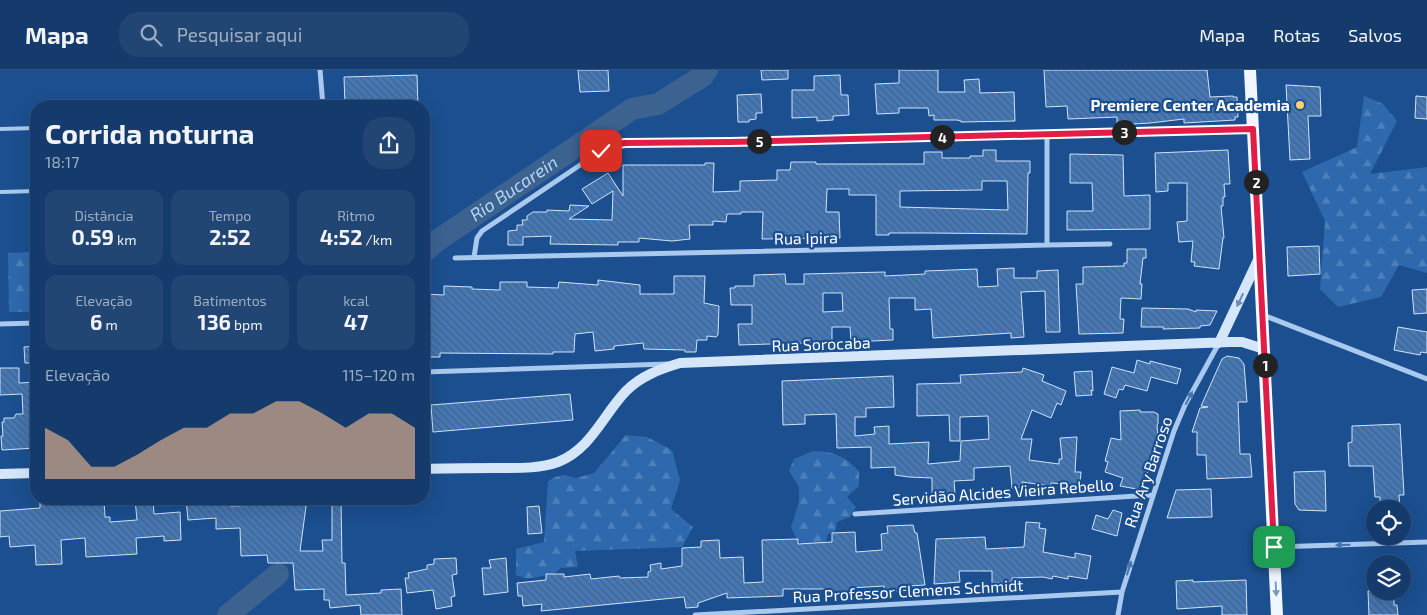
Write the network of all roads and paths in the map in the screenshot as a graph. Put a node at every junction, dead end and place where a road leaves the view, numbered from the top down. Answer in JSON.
{"nodes":[{"id":1,"x":320,"y":70,"type":"edge"},
{"id":2,"x":1250,"y":70,"type":"edge"},
{"id":3,"x":323,"y":100,"type":"edge"},
{"id":4,"x":30,"y":128,"type":"edge"},
{"id":5,"x":0,"y":129,"type":"edge"},
{"id":6,"x":1253,"y":129,"type":"junction"},
{"id":7,"x":1047,"y":134,"type":"junction"},
{"id":8,"x":30,"y":191,"type":"edge"},
{"id":9,"x":0,"y":192,"type":"edge"},
{"id":10,"x":1110,"y":244,"type":"dead end"},
{"id":11,"x":1046,"y":245,"type":"junction"},
{"id":12,"x":1259,"y":256,"type":"junction"},
{"id":13,"x":474,"y":257,"type":"junction"},
{"id":14,"x":455,"y":258,"type":"dead end"},
{"id":15,"x":1262,"y":314,"type":"junction"},
{"id":16,"x":30,"y":323,"type":"edge"},
{"id":17,"x":0,"y":324,"type":"edge"},
{"id":18,"x":1219,"y":343,"type":"junction"},
{"id":19,"x":1264,"y":349,"type":"junction"},
{"id":20,"x":680,"y":363,"type":"junction"},
{"id":21,"x":430,"y":372,"type":"edge"},
{"id":22,"x":1427,"y":379,"type":"edge"},
{"id":23,"x":430,"y":469,"type":"edge"},
{"id":24,"x":30,"y":473,"type":"edge"},
{"id":25,"x":0,"y":474,"type":"edge"},
{"id":26,"x":1152,"y":495,"type":"junction"},
{"id":27,"x":855,"y":514,"type":"dead end"},
{"id":28,"x":1427,"y":542,"type":"edge"},
{"id":29,"x":1274,"y":547,"type":"junction"},
{"id":30,"x":1122,"y":592,"type":"junction"},
{"id":31,"x":695,"y":615,"type":"edge"},
{"id":32,"x":1118,"y":615,"type":"edge"},
{"id":33,"x":1277,"y":615,"type":"edge"}],
"edges":[{"from":1,"to":3,"type":"street"},
{"from":2,"to":6,"type":"main road"},
{"from":4,"to":5,"type":"lane"},
{"from":6,"to":7,"type":"street"},
{"from":6,"to":12,"type":"main road"},
{"from":7,"to":11,"type":"street"},
{"from":7,"to":13,"type":"street"},
{"from":8,"to":9,"type":"lane"},
{"from":10,"to":11,"type":"street","name":"Rua Ipira"},
{"from":11,"to":13,"type":"street","name":"Rua Ipira"},
{"from":12,"to":15,"type":"main road"},
{"from":12,"to":18,"type":"main road","one_way":true},
{"from":13,"to":14,"type":"street","name":"Rua Ipira"},
{"from":15,"to":19,"type":"main road"},
{"from":15,"to":22,"type":"street"},
{"from":16,"to":17,"type":"street"},
{"from":18,"to":19,"type":"main road","name":"Rua Sorocaba"},
{"from":18,"to":20,"type":"main road","name":"Rua Sorocaba"},
{"from":26,"to":18,"type":"street","name":"Rua Ary Barroso","one_way":true},
{"from":19,"to":29,"type":"main road"},
{"from":20,"to":21,"type":"street","name":"Rua Sorocaba"},
{"from":20,"to":23,"type":"main road"},
{"from":24,"to":25,"type":"main road"},
{"from":26,"to":27,"type":"street","name":"Servidão Alcides Vieira Rebello"},
{"from":30,"to":26,"type":"street","name":"Rua Ary Barroso","one_way":true},
{"from":28,"to":29,"type":"street","one_way":true},
{"from":29,"to":33,"type":"main road","one_way":true},
{"from":30,"to":31,"type":"street","name":"Rua Professor Clemens Schmidt"},
{"from":30,"to":32,"type":"street","name":"Rua Ary Barroso"}]}
